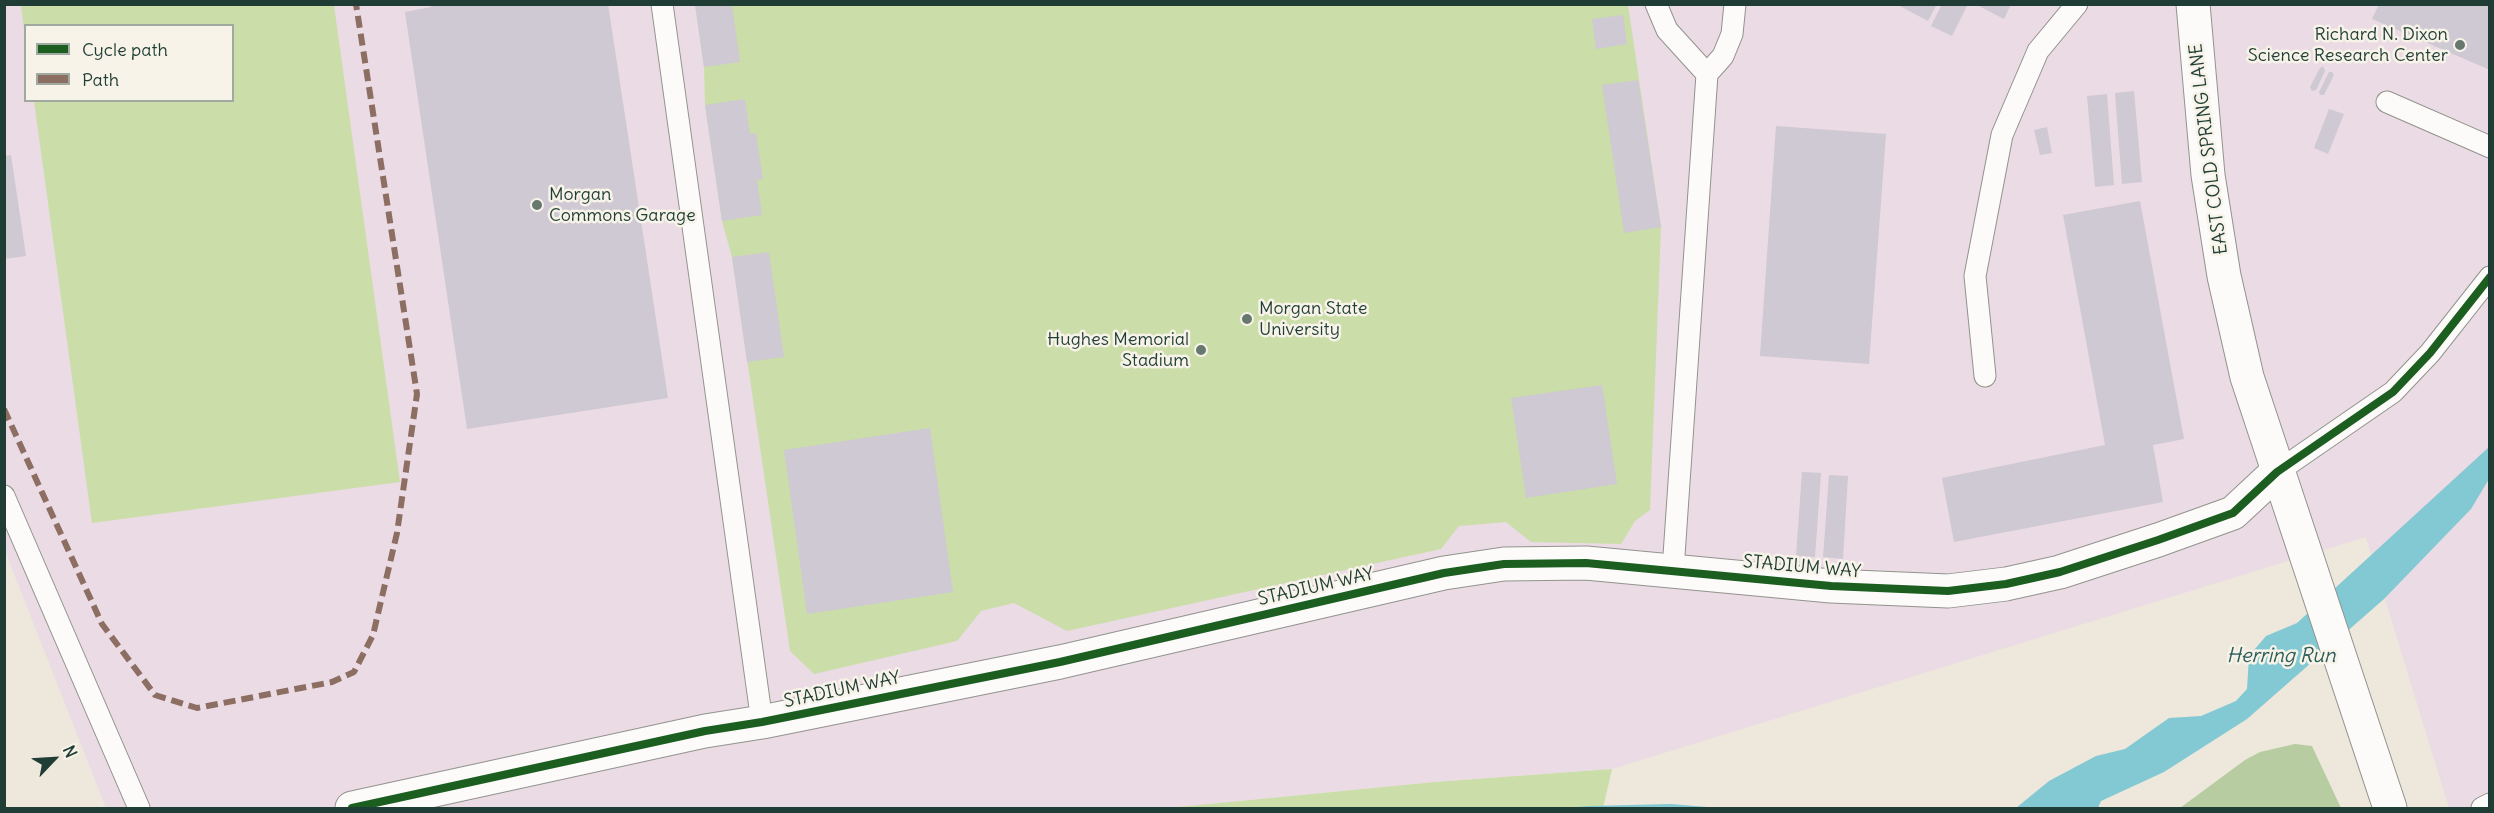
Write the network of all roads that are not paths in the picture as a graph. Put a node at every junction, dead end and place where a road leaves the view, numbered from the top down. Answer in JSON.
{"nodes":[{"id":1,"x":662,"y":4,"type":"edge"},
{"id":2,"x":1656,"y":4,"type":"edge"},
{"id":3,"x":1735,"y":4,"type":"edge"},
{"id":4,"x":2077,"y":4,"type":"edge"},
{"id":5,"x":2193,"y":4,"type":"edge"},
{"id":6,"x":1707,"y":74,"type":"junction"},
{"id":7,"x":2387,"y":102,"type":"dead end"},
{"id":8,"x":2490,"y":147,"type":"edge"},
{"id":9,"x":2490,"y":277,"type":"edge"},
{"id":10,"x":1984,"y":376,"type":"dead end"},
{"id":11,"x":2277,"y":472,"type":"junction"},
{"id":12,"x":4,"y":496,"type":"edge"},
{"id":13,"x":1673,"y":570,"type":"junction"},
{"id":14,"x":762,"y":722,"type":"junction"},
{"id":15,"x":2490,"y":804,"type":"edge"},
{"id":16,"x":139,"y":808,"type":"edge"},
{"id":17,"x":351,"y":808,"type":"edge"},
{"id":18,"x":2390,"y":808,"type":"edge"},
{"id":19,"x":2482,"y":808,"type":"edge"}],
"edges":[{"from":1,"to":14,"type":"lane"},
{"from":2,"to":6,"type":"lane"},
{"from":3,"to":6,"type":"lane"},
{"from":4,"to":10,"type":"lane"},
{"from":5,"to":11,"type":"street","name":"EAST COLD SPRING LANE"},
{"from":6,"to":13,"type":"lane"},
{"from":7,"to":8,"type":"lane"},
{"from":9,"to":11,"type":"lane"},
{"from":11,"to":13,"type":"street","name":"STADIUM WAY"},
{"from":11,"to":18,"type":"street","name":"EAST COLD SPRING LANE"},
{"from":12,"to":16,"type":"lane"},
{"from":13,"to":14,"type":"street","name":"STADIUM WAY"},
{"from":14,"to":17,"type":"street","name":"STADIUM WAY"},
{"from":15,"to":19,"type":"lane"}]}
